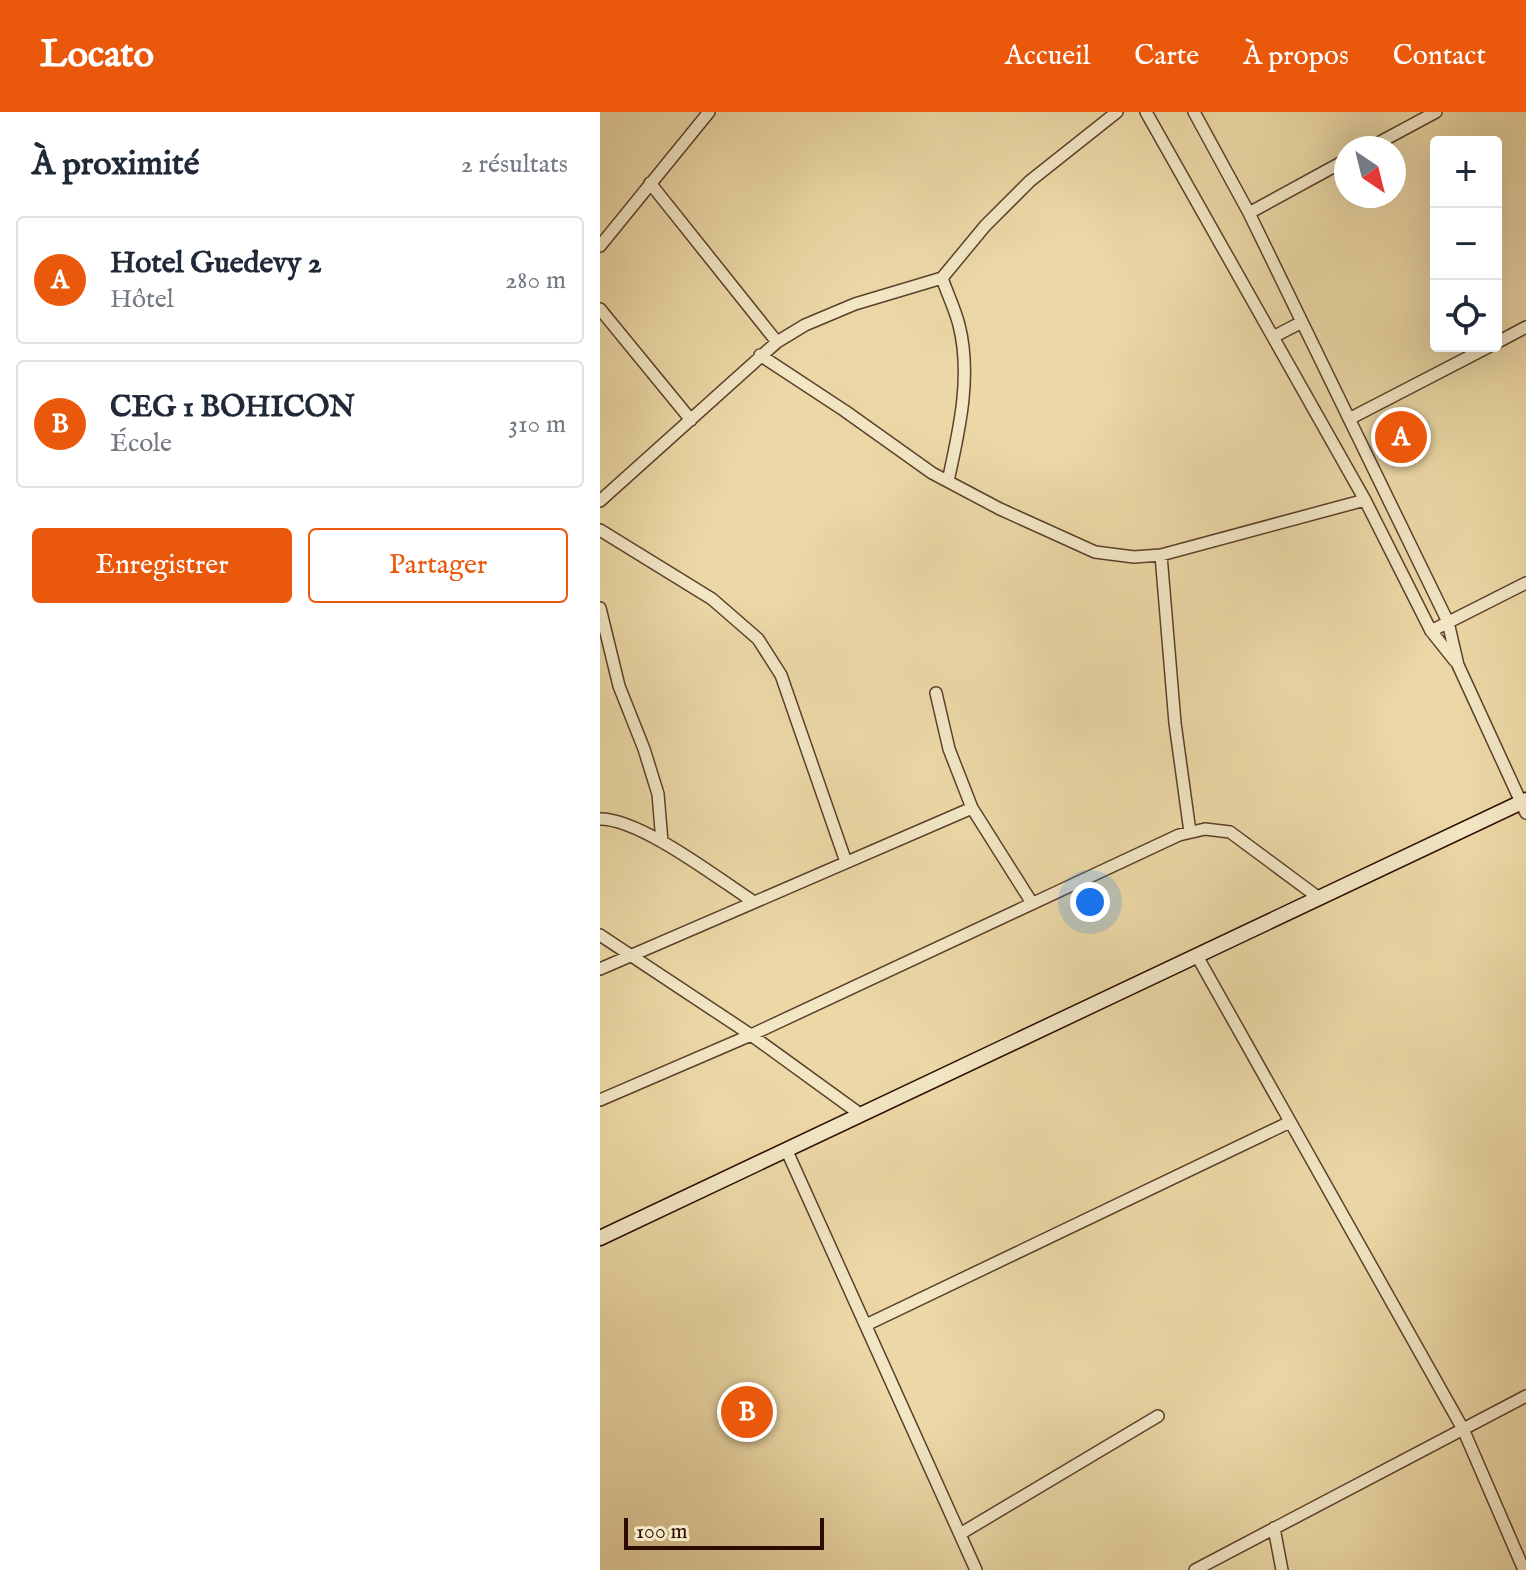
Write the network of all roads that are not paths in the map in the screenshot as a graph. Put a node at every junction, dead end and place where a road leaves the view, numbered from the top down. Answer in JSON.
{"nodes":[{"id":1,"x":709,"y":112,"type":"edge"},
{"id":2,"x":1117,"y":112,"type":"edge"},
{"id":3,"x":1146,"y":112,"type":"edge"},
{"id":4,"x":1194,"y":112,"type":"edge"},
{"id":5,"x":1436,"y":112,"type":"edge"},
{"id":6,"x":1391,"y":136,"type":"edge"},
{"id":7,"x":1334,"y":167,"type":"edge"},
{"id":8,"x":650,"y":183,"type":"junction"},
{"id":9,"x":1249,"y":213,"type":"junction"},
{"id":10,"x":600,"y":246,"type":"edge"},
{"id":11,"x":942,"y":278,"type":"junction"},
{"id":12,"x":600,"y":309,"type":"edge"},
{"id":13,"x":1300,"y":323,"type":"junction"},
{"id":14,"x":1526,"y":327,"type":"edge"},
{"id":15,"x":1273,"y":337,"type":"junction"},
{"id":16,"x":1502,"y":340,"type":"edge"},
{"id":17,"x":777,"y":342,"type":"junction"},
{"id":18,"x":1478,"y":352,"type":"edge"},
{"id":19,"x":760,"y":355,"type":"junction"},
{"id":20,"x":1349,"y":419,"type":"junction"},
{"id":21,"x":691,"y":420,"type":"junction"},
{"id":22,"x":948,"y":481,"type":"junction"},
{"id":23,"x":1365,"y":500,"type":"junction"},
{"id":24,"x":600,"y":501,"type":"edge"},
{"id":25,"x":600,"y":530,"type":"edge"},
{"id":26,"x":1161,"y":555,"type":"junction"},
{"id":27,"x":1526,"y":583,"type":"edge"},
{"id":28,"x":600,"y":608,"type":"edge"},
{"id":29,"x":1448,"y":622,"type":"junction"},
{"id":30,"x":1431,"y":631,"type":"junction"},
{"id":31,"x":1458,"y":665,"type":"junction"},
{"id":32,"x":936,"y":693,"type":"dead end"},
{"id":33,"x":1524,"y":805,"type":"edge"},
{"id":34,"x":972,"y":808,"type":"junction"},
{"id":35,"x":600,"y":819,"type":"edge"},
{"id":36,"x":1190,"y":832,"type":"junction"},
{"id":37,"x":662,"y":842,"type":"junction"},
{"id":38,"x":846,"y":862,"type":"junction"},
{"id":39,"x":1319,"y":898,"type":"junction"},
{"id":40,"x":754,"y":902,"type":"junction"},
{"id":41,"x":1032,"y":903,"type":"junction"},
{"id":42,"x":600,"y":935,"type":"edge"},
{"id":43,"x":629,"y":956,"type":"junction"},
{"id":44,"x":1197,"y":956,"type":"junction"},
{"id":45,"x":600,"y":969,"type":"edge"},
{"id":46,"x":751,"y":1035,"type":"junction"},
{"id":47,"x":600,"y":1100,"type":"edge"},
{"id":48,"x":860,"y":1114,"type":"junction"},
{"id":49,"x":1290,"y":1122,"type":"junction"},
{"id":50,"x":786,"y":1149,"type":"junction"},
{"id":51,"x":600,"y":1238,"type":"edge"},
{"id":52,"x":866,"y":1325,"type":"junction"},
{"id":53,"x":1526,"y":1396,"type":"edge"},
{"id":54,"x":1158,"y":1416,"type":"dead end"},
{"id":55,"x":1463,"y":1429,"type":"junction"},
{"id":56,"x":1274,"y":1528,"type":"junction"},
{"id":57,"x":960,"y":1534,"type":"junction"},
{"id":58,"x":976,"y":1570,"type":"edge"},
{"id":59,"x":1195,"y":1570,"type":"edge"},
{"id":60,"x":1282,"y":1570,"type":"edge"},
{"id":61,"x":1524,"y":1570,"type":"edge"}],
"edges":[{"from":1,"to":8,"type":"street"},
{"from":2,"to":11,"type":"street"},
{"from":3,"to":15,"type":"street"},
{"from":4,"to":9,"type":"street"},
{"from":5,"to":6,"type":"street"},
{"from":7,"to":9,"type":"street"},
{"from":8,"to":10,"type":"street"},
{"from":8,"to":17,"type":"street"},
{"from":9,"to":13,"type":"street"},
{"from":11,"to":17,"type":"street"},
{"from":11,"to":22,"type":"street"},
{"from":12,"to":21,"type":"street"},
{"from":13,"to":15,"type":"street"},
{"from":13,"to":20,"type":"street"},
{"from":14,"to":16,"type":"street"},
{"from":15,"to":23,"type":"street"},
{"from":17,"to":19,"type":"street"},
{"from":18,"to":20,"type":"street"},
{"from":19,"to":21,"type":"street"},
{"from":19,"to":22,"type":"street"},
{"from":20,"to":29,"type":"street"},
{"from":21,"to":24,"type":"street"},
{"from":22,"to":26,"type":"street"},
{"from":23,"to":26,"type":"street"},
{"from":23,"to":30,"type":"street"},
{"from":25,"to":38,"type":"street"},
{"from":26,"to":36,"type":"street"},
{"from":27,"to":29,"type":"street"},
{"from":28,"to":37,"type":"street"},
{"from":29,"to":30,"type":"street"},
{"from":29,"to":31,"type":"street"},
{"from":30,"to":31,"type":"street"},
{"from":31,"to":33,"type":"street"},
{"from":32,"to":34,"type":"street"},
{"from":33,"to":39,"type":"street"},
{"from":34,"to":38,"type":"street"},
{"from":34,"to":41,"type":"street"},
{"from":35,"to":37,"type":"street"},
{"from":36,"to":39,"type":"street"},
{"from":36,"to":41,"type":"street"},
{"from":37,"to":40,"type":"street"},
{"from":38,"to":40,"type":"street"},
{"from":39,"to":44,"type":"street"},
{"from":40,"to":43,"type":"street"},
{"from":41,"to":46,"type":"street"},
{"from":42,"to":43,"type":"street"},
{"from":43,"to":45,"type":"street"},
{"from":43,"to":46,"type":"street"},
{"from":44,"to":48,"type":"street"},
{"from":44,"to":49,"type":"street"},
{"from":46,"to":47,"type":"street"},
{"from":46,"to":48,"type":"street"},
{"from":48,"to":50,"type":"street"},
{"from":49,"to":52,"type":"street"},
{"from":49,"to":55,"type":"street"},
{"from":50,"to":51,"type":"street"},
{"from":50,"to":52,"type":"street"},
{"from":52,"to":57,"type":"street"},
{"from":53,"to":55,"type":"street"},
{"from":54,"to":57,"type":"street"},
{"from":55,"to":56,"type":"street"},
{"from":55,"to":61,"type":"street"},
{"from":56,"to":59,"type":"street"},
{"from":56,"to":60,"type":"street"},
{"from":57,"to":58,"type":"street"}]}
